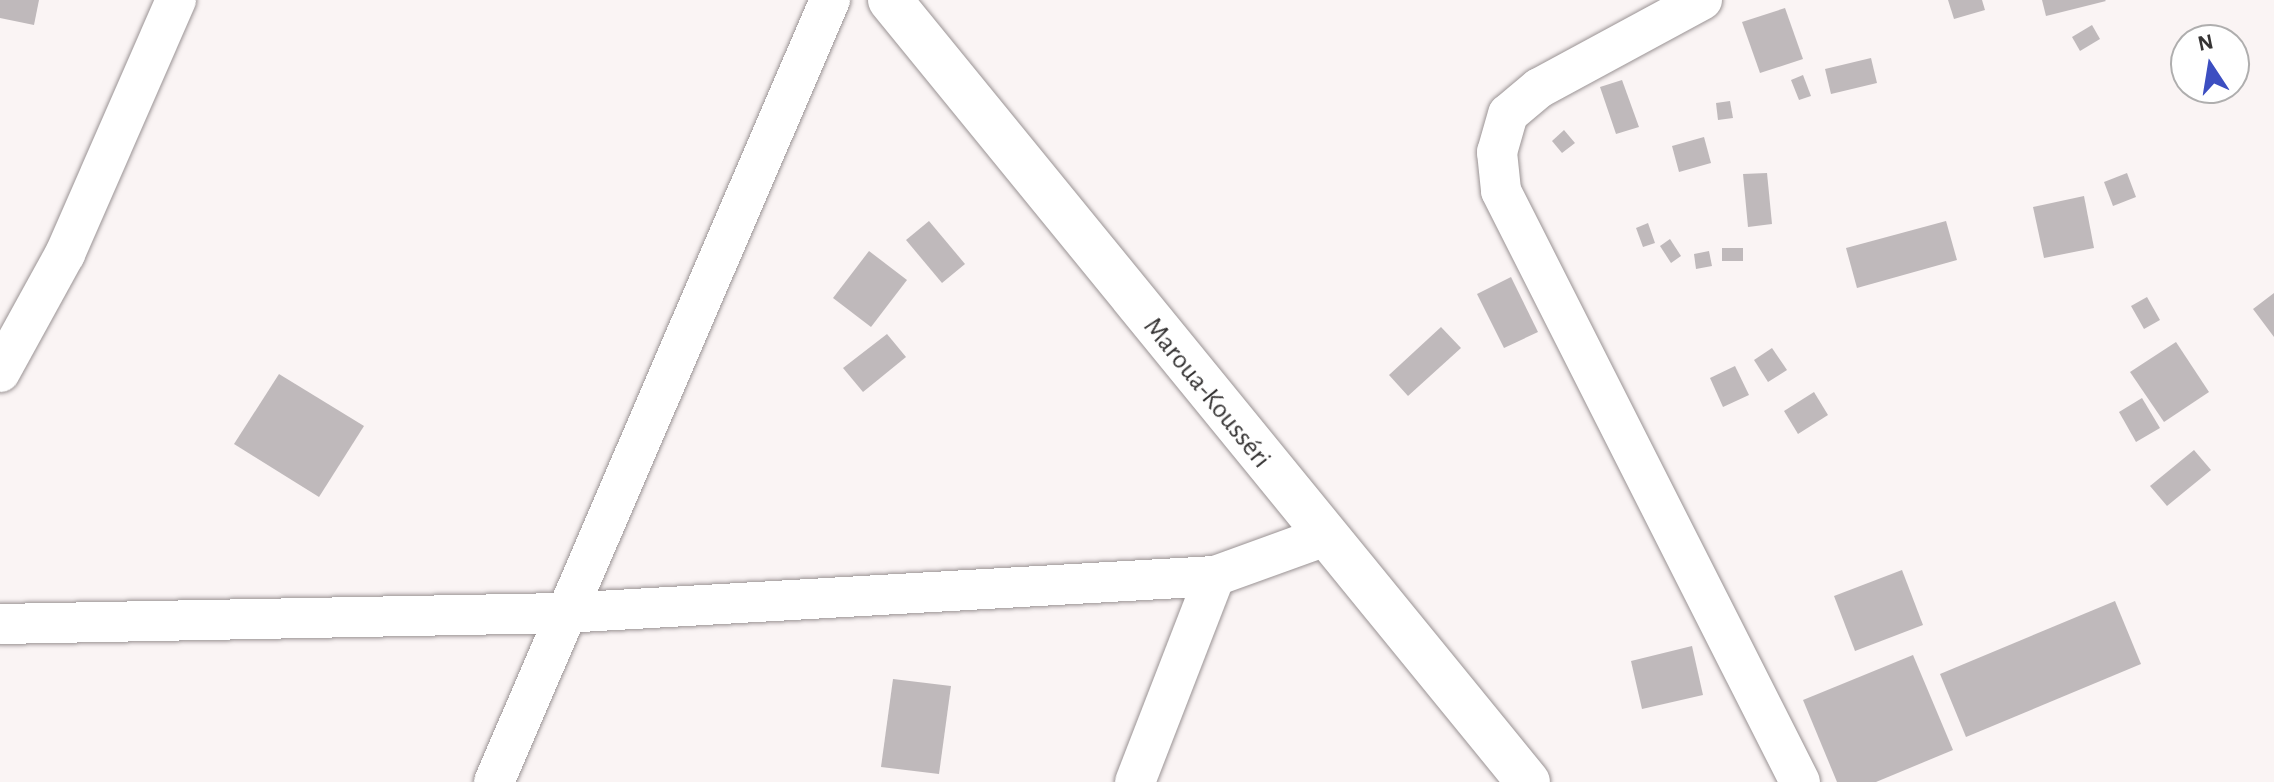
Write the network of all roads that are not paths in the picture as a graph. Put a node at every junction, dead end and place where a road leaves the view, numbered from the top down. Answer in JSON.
{"nodes":[{"id":1,"x":176,"y":0,"type":"edge"},
{"id":2,"x":830,"y":0,"type":"edge"},
{"id":3,"x":890,"y":0,"type":"edge"},
{"id":4,"x":1702,"y":0,"type":"edge"},
{"id":5,"x":0,"y":372,"type":"edge"},
{"id":6,"x":1323,"y":537,"type":"junction"},
{"id":7,"x":1215,"y":576,"type":"junction"},
{"id":8,"x":563,"y":613,"type":"junction"},
{"id":9,"x":0,"y":624,"type":"edge"},
{"id":10,"x":494,"y":782,"type":"edge"},
{"id":11,"x":1135,"y":782,"type":"edge"},
{"id":12,"x":1528,"y":782,"type":"edge"},
{"id":13,"x":1800,"y":782,"type":"edge"}],
"edges":[{"from":1,"to":5,"type":"street"},
{"from":2,"to":8,"type":"street"},
{"from":3,"to":6,"type":"highway","name":"Maroua-Kousséri"},
{"from":4,"to":13,"type":"street"},
{"from":6,"to":7,"type":"street"},
{"from":6,"to":12,"type":"highway","name":"Maroua-Kousséri"},
{"from":7,"to":8,"type":"street"},
{"from":7,"to":11,"type":"street"},
{"from":8,"to":9,"type":"street"},
{"from":8,"to":10,"type":"street"}]}
